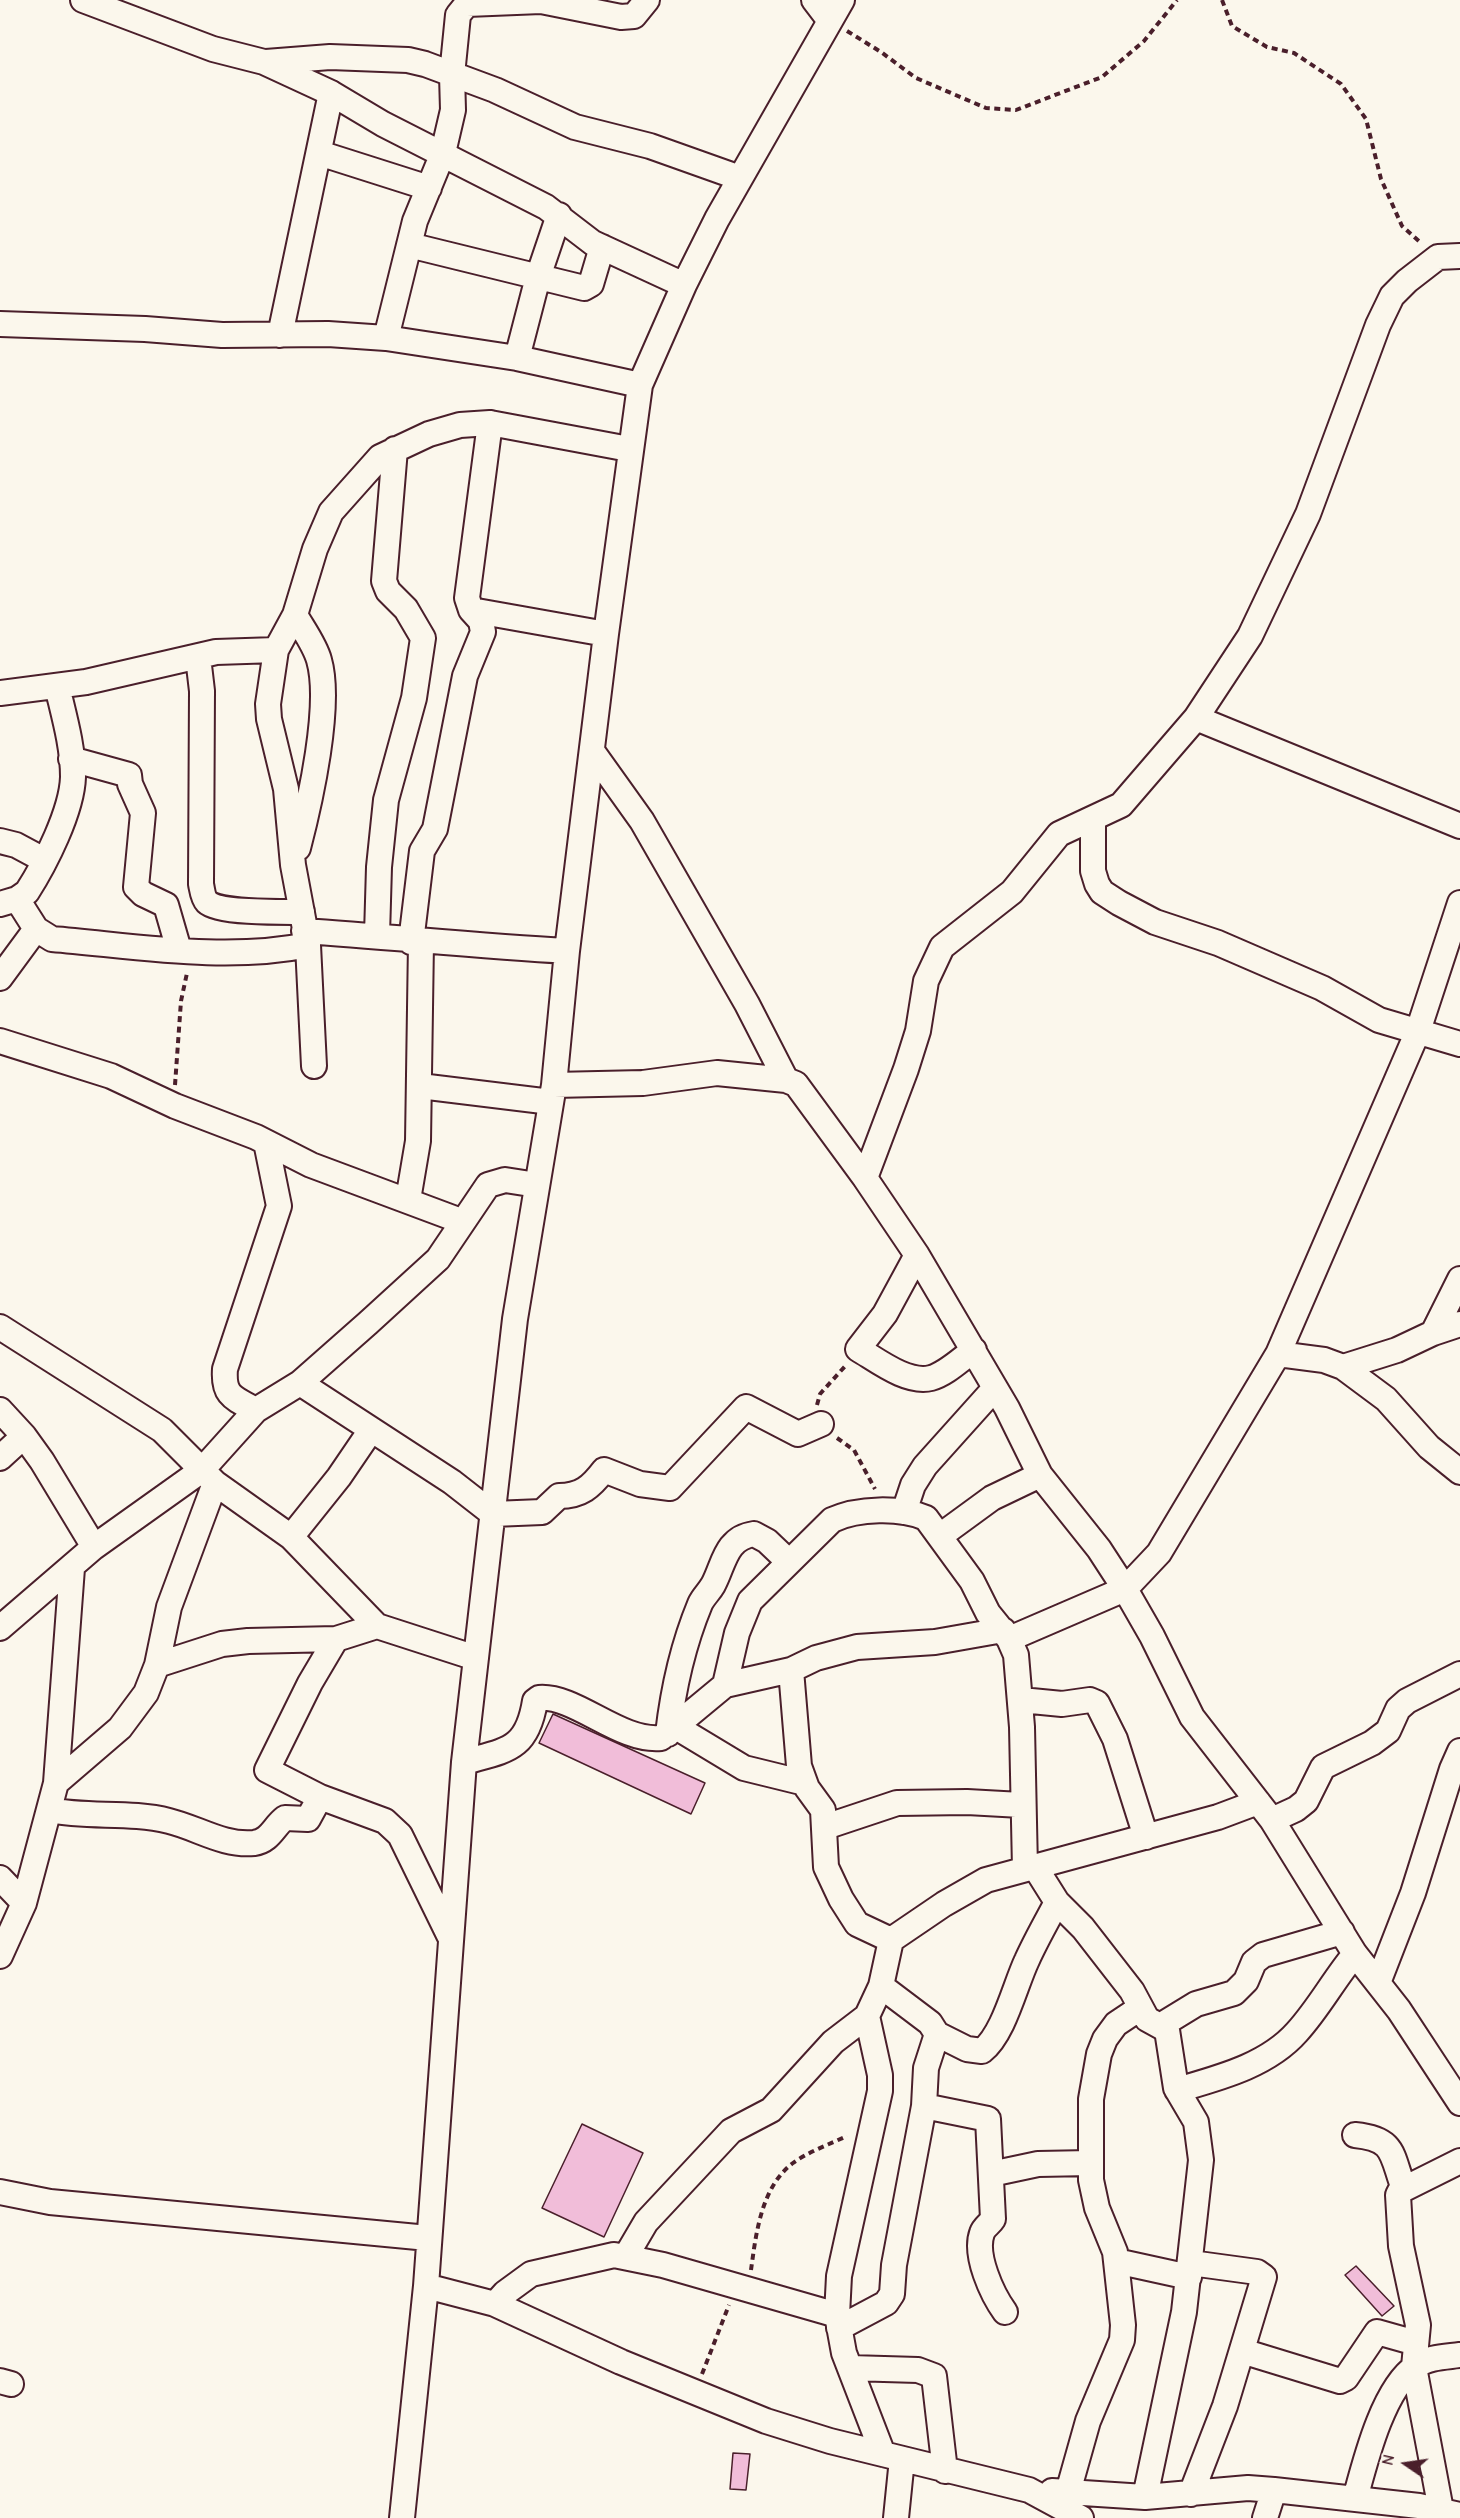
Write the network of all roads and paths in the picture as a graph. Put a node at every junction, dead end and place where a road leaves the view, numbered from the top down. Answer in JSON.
{"nodes":[{"id":1,"x":83,"y":0,"type":"edge"},
{"id":2,"x":647,"y":0,"type":"edge"},
{"id":3,"x":814,"y":0,"type":"edge"},
{"id":4,"x":842,"y":0,"type":"edge"},
{"id":5,"x":1177,"y":0,"type":"edge"},
{"id":6,"x":1222,"y":0,"type":"edge"},
{"id":7,"x":830,"y":21,"type":"junction"},
{"id":8,"x":264,"y":62,"type":"junction"},
{"id":9,"x":452,"y":75,"type":"junction"},
{"id":10,"x":331,"y":93,"type":"junction"},
{"id":11,"x":319,"y":153,"type":"junction"},
{"id":12,"x":443,"y":153,"type":"junction"},
{"id":13,"x":740,"y":178,"type":"junction"},
{"id":14,"x":429,"y":188,"type":"junction"},
{"id":15,"x":559,"y":215,"type":"junction"},
{"id":16,"x":409,"y":245,"type":"junction"},
{"id":17,"x":602,"y":247,"type":"junction"},
{"id":18,"x":1449,"y":257,"type":"edge"},
{"id":19,"x":538,"y":277,"type":"junction"},
{"id":20,"x":684,"y":285,"type":"junction"},
{"id":21,"x":0,"y":324,"type":"edge"},
{"id":22,"x":280,"y":335,"type":"junction"},
{"id":23,"x":386,"y":338,"type":"junction"},
{"id":24,"x":517,"y":358,"type":"junction"},
{"id":25,"x":640,"y":385,"type":"junction"},
{"id":26,"x":489,"y":423,"type":"junction"},
{"id":27,"x":395,"y":449,"type":"junction"},
{"id":28,"x":629,"y":449,"type":"junction"},
{"id":29,"x":471,"y":610,"type":"junction"},
{"id":30,"x":295,"y":615,"type":"junction"},
{"id":31,"x":606,"y":634,"type":"junction"},
{"id":32,"x":276,"y":650,"type":"junction"},
{"id":33,"x":198,"y":657,"type":"junction"},
{"id":34,"x":57,"y":686,"type":"junction"},
{"id":35,"x":0,"y":693,"type":"edge"},
{"id":36,"x":1196,"y":718,"type":"junction"},
{"id":37,"x":592,"y":751,"type":"junction"},
{"id":38,"x":71,"y":759,"type":"junction"},
{"id":39,"x":1093,"y":820,"type":"junction"},
{"id":40,"x":1460,"y":826,"type":"edge"},
{"id":41,"x":0,"y":842,"type":"edge"},
{"id":42,"x":44,"y":860,"type":"junction"},
{"id":43,"x":293,"y":865,"type":"junction"},
{"id":44,"x":9,"y":901,"type":"edge"},
{"id":45,"x":1460,"y":903,"type":"edge"},
{"id":46,"x":36,"y":929,"type":"junction"},
{"id":47,"x":305,"y":930,"type":"junction"},
{"id":48,"x":377,"y":935,"type":"junction"},
{"id":49,"x":416,"y":942,"type":"junction"},
{"id":50,"x":185,"y":950,"type":"junction"},
{"id":51,"x":567,"y":951,"type":"junction"},
{"id":52,"x":0,"y":978,"type":"edge"},
{"id":53,"x":1418,"y":1032,"type":"junction"},
{"id":54,"x":0,"y":1041,"type":"edge"},
{"id":55,"x":1460,"y":1044,"type":"edge"},
{"id":56,"x":314,"y":1066,"type":"dead end"},
{"id":57,"x":786,"y":1080,"type":"junction"},
{"id":58,"x":420,"y":1086,"type":"junction"},
{"id":59,"x":553,"y":1094,"type":"junction"},
{"id":60,"x":175,"y":1106,"type":"junction"},
{"id":61,"x":266,"y":1142,"type":"junction"},
{"id":62,"x":865,"y":1178,"type":"junction"},
{"id":63,"x":537,"y":1185,"type":"junction"},
{"id":64,"x":408,"y":1200,"type":"junction"},
{"id":65,"x":461,"y":1221,"type":"junction"},
{"id":66,"x":917,"y":1256,"type":"junction"},
{"id":67,"x":1460,"y":1280,"type":"edge"},
{"id":68,"x":1460,"y":1324,"type":"edge"},
{"id":69,"x":0,"y":1327,"type":"edge"},
{"id":70,"x":1433,"y":1333,"type":"junction"},
{"id":71,"x":858,"y":1349,"type":"junction"},
{"id":72,"x":974,"y":1350,"type":"junction"},
{"id":73,"x":1278,"y":1354,"type":"junction"},
{"id":74,"x":1343,"y":1368,"type":"junction"},
{"id":75,"x":300,"y":1383,"type":"junction"},
{"id":76,"x":995,"y":1388,"type":"junction"},
{"id":77,"x":0,"y":1410,"type":"edge"},
{"id":78,"x":256,"y":1410,"type":"junction"},
{"id":79,"x":821,"y":1424,"type":"junction"},
{"id":80,"x":371,"y":1430,"type":"junction"},
{"id":81,"x":24,"y":1436,"type":"junction"},
{"id":82,"x":0,"y":1458,"type":"edge"},
{"id":83,"x":1460,"y":1472,"type":"edge"},
{"id":84,"x":1040,"y":1475,"type":"junction"},
{"id":85,"x":209,"y":1476,"type":"junction"},
{"id":86,"x":897,"y":1512,"type":"junction"},
{"id":87,"x":493,"y":1514,"type":"junction"},
{"id":88,"x":939,"y":1536,"type":"junction"},
{"id":89,"x":291,"y":1538,"type":"junction"},
{"id":90,"x":93,"y":1547,"type":"junction"},
{"id":91,"x":788,"y":1561,"type":"junction"},
{"id":92,"x":72,"y":1568,"type":"junction"},
{"id":93,"x":1125,"y":1588,"type":"junction"},
{"id":94,"x":377,"y":1626,"type":"junction"},
{"id":95,"x":0,"y":1628,"type":"edge"},
{"id":96,"x":1006,"y":1634,"type":"junction"},
{"id":97,"x":336,"y":1639,"type":"junction"},
{"id":98,"x":476,"y":1658,"type":"junction"},
{"id":99,"x":157,"y":1665,"type":"junction"},
{"id":100,"x":791,"y":1670,"type":"junction"},
{"id":101,"x":1460,"y":1674,"type":"edge"},
{"id":102,"x":725,"y":1685,"type":"junction"},
{"id":103,"x":1021,"y":1700,"type":"junction"},
{"id":104,"x":672,"y":1731,"type":"junction"},
{"id":105,"x":1460,"y":1751,"type":"edge"},
{"id":106,"x":464,"y":1762,"type":"junction"},
{"id":107,"x":56,"y":1783,"type":"junction"},
{"id":108,"x":805,"y":1783,"type":"junction"},
{"id":109,"x":320,"y":1797,"type":"junction"},
{"id":110,"x":1021,"y":1805,"type":"junction"},
{"id":111,"x":49,"y":1810,"type":"junction"},
{"id":112,"x":1265,"y":1811,"type":"junction"},
{"id":113,"x":825,"y":1827,"type":"junction"},
{"id":114,"x":1146,"y":1837,"type":"junction"},
{"id":115,"x":1030,"y":1868,"type":"junction"},
{"id":116,"x":0,"y":1878,"type":"edge"},
{"id":117,"x":1057,"y":1902,"type":"junction"},
{"id":118,"x":24,"y":1903,"type":"junction"},
{"id":119,"x":1342,"y":1932,"type":"junction"},
{"id":120,"x":450,"y":1937,"type":"junction"},
{"id":121,"x":891,"y":1940,"type":"junction"},
{"id":122,"x":1355,"y":1954,"type":"junction"},
{"id":123,"x":0,"y":1956,"type":"edge"},
{"id":124,"x":1378,"y":1983,"type":"junction"},
{"id":125,"x":881,"y":1986,"type":"junction"},
{"id":126,"x":1140,"y":2008,"type":"junction"},
{"id":127,"x":867,"y":2016,"type":"junction"},
{"id":128,"x":1160,"y":2026,"type":"junction"},
{"id":129,"x":937,"y":2034,"type":"junction"},
{"id":130,"x":1177,"y":2090,"type":"junction"},
{"id":131,"x":1460,"y":2103,"type":"edge"},
{"id":132,"x":924,"y":2106,"type":"junction"},
{"id":133,"x":874,"y":2125,"type":"junction"},
{"id":134,"x":1355,"y":2135,"type":"dead end"},
{"id":135,"x":1460,"y":2161,"type":"edge"},
{"id":136,"x":1090,"y":2163,"type":"junction"},
{"id":137,"x":991,"y":2174,"type":"junction"},
{"id":138,"x":1404,"y":2189,"type":"junction"},
{"id":139,"x":0,"y":2192,"type":"edge"},
{"id":140,"x":428,"y":2238,"type":"junction"},
{"id":141,"x":626,"y":2256,"type":"junction"},
{"id":142,"x":1116,"y":2261,"type":"junction"},
{"id":143,"x":1190,"y":2270,"type":"junction"},
{"id":144,"x":426,"y":2286,"type":"junction"},
{"id":145,"x":742,"y":2287,"type":"junction"},
{"id":146,"x":495,"y":2304,"type":"junction"},
{"id":147,"x":1005,"y":2312,"type":"dead end"},
{"id":148,"x":838,"y":2322,"type":"junction"},
{"id":149,"x":1242,"y":2351,"type":"junction"},
{"id":150,"x":1415,"y":2355,"type":"junction"},
{"id":151,"x":1460,"y":2355,"type":"edge"},
{"id":152,"x":850,"y":2368,"type":"junction"},
{"id":153,"x":694,"y":2394,"type":"junction"},
{"id":154,"x":892,"y":2457,"type":"junction"},
{"id":155,"x":945,"y":2471,"type":"junction"},
{"id":156,"x":1029,"y":2490,"type":"junction"},
{"id":157,"x":1275,"y":2490,"type":"junction"},
{"id":158,"x":1068,"y":2492,"type":"junction"},
{"id":159,"x":1191,"y":2494,"type":"junction"},
{"id":160,"x":1145,"y":2497,"type":"junction"},
{"id":161,"x":1366,"y":2506,"type":"edge"},
{"id":162,"x":1451,"y":2513,"type":"edge"},
{"id":163,"x":402,"y":2518,"type":"edge"},
{"id":164,"x":896,"y":2518,"type":"edge"},
{"id":165,"x":1081,"y":2518,"type":"edge"},
{"id":166,"x":1265,"y":2518,"type":"edge"}],
"edges":[{"from":1,"to":8,"type":"street"},
{"from":2,"to":9,"type":"street"},
{"from":3,"to":7,"type":"street"},
{"from":4,"to":7,"type":"street"},
{"from":5,"to":7,"type":"path"},
{"from":6,"to":18,"type":"path"},
{"from":7,"to":13,"type":"street"},
{"from":8,"to":9,"type":"street"},
{"from":8,"to":10,"type":"street"},
{"from":9,"to":12,"type":"street"},
{"from":9,"to":13,"type":"street"},
{"from":10,"to":11,"type":"street"},
{"from":10,"to":12,"type":"street"},
{"from":11,"to":14,"type":"street"},
{"from":11,"to":22,"type":"street"},
{"from":12,"to":14,"type":"street"},
{"from":12,"to":15,"type":"street"},
{"from":13,"to":20,"type":"street"},
{"from":14,"to":16,"type":"street"},
{"from":15,"to":17,"type":"street"},
{"from":15,"to":19,"type":"street"},
{"from":16,"to":19,"type":"street"},
{"from":16,"to":23,"type":"street"},
{"from":17,"to":19,"type":"street"},
{"from":17,"to":20,"type":"street"},
{"from":18,"to":36,"type":"street"},
{"from":19,"to":24,"type":"street"},
{"from":20,"to":25,"type":"street"},
{"from":21,"to":22,"type":"street"},
{"from":22,"to":23,"type":"street"},
{"from":23,"to":24,"type":"street"},
{"from":24,"to":25,"type":"street"},
{"from":25,"to":28,"type":"street"},
{"from":26,"to":27,"type":"street"},
{"from":26,"to":28,"type":"street"},
{"from":26,"to":29,"type":"street"},
{"from":27,"to":30,"type":"street"},
{"from":27,"to":48,"type":"street"},
{"from":28,"to":31,"type":"street"},
{"from":29,"to":31,"type":"street"},
{"from":29,"to":49,"type":"street"},
{"from":30,"to":32,"type":"street"},
{"from":30,"to":43,"type":"street"},
{"from":31,"to":37,"type":"street"},
{"from":32,"to":33,"type":"street"},
{"from":32,"to":43,"type":"street"},
{"from":33,"to":34,"type":"street"},
{"from":33,"to":47,"type":"street"},
{"from":34,"to":35,"type":"street"},
{"from":34,"to":38,"type":"street"},
{"from":36,"to":39,"type":"street"},
{"from":36,"to":40,"type":"street"},
{"from":37,"to":51,"type":"street"},
{"from":37,"to":57,"type":"street"},
{"from":38,"to":42,"type":"street"},
{"from":38,"to":50,"type":"street"},
{"from":39,"to":53,"type":"street"},
{"from":39,"to":62,"type":"street"},
{"from":41,"to":42,"type":"street"},
{"from":42,"to":44,"type":"street"},
{"from":43,"to":47,"type":"street"},
{"from":44,"to":46,"type":"street"},
{"from":45,"to":53,"type":"street"},
{"from":46,"to":50,"type":"street"},
{"from":46,"to":52,"type":"street"},
{"from":47,"to":48,"type":"street"},
{"from":47,"to":50,"type":"street"},
{"from":47,"to":56,"type":"street"},
{"from":48,"to":49,"type":"street"},
{"from":49,"to":51,"type":"street"},
{"from":49,"to":58,"type":"street"},
{"from":50,"to":60,"type":"path"},
{"from":51,"to":59,"type":"street"},
{"from":53,"to":55,"type":"street"},
{"from":53,"to":73,"type":"street"},
{"from":54,"to":60,"type":"street"},
{"from":57,"to":59,"type":"street"},
{"from":57,"to":62,"type":"street"},
{"from":58,"to":59,"type":"street"},
{"from":58,"to":64,"type":"street"},
{"from":59,"to":63,"type":"street"},
{"from":60,"to":61,"type":"street"},
{"from":61,"to":64,"type":"street"},
{"from":61,"to":78,"type":"street"},
{"from":62,"to":66,"type":"street"},
{"from":63,"to":65,"type":"street"},
{"from":63,"to":87,"type":"street"},
{"from":64,"to":65,"type":"street"},
{"from":65,"to":75,"type":"street"},
{"from":66,"to":71,"type":"street"},
{"from":66,"to":72,"type":"street"},
{"from":67,"to":70,"type":"street"},
{"from":68,"to":70,"type":"street"},
{"from":69,"to":85,"type":"street"},
{"from":70,"to":74,"type":"street"},
{"from":71,"to":72,"type":"street"},
{"from":71,"to":79,"type":"path"},
{"from":72,"to":76,"type":"street"},
{"from":73,"to":74,"type":"street"},
{"from":73,"to":93,"type":"street"},
{"from":74,"to":83,"type":"street"},
{"from":75,"to":78,"type":"street"},
{"from":75,"to":80,"type":"street"},
{"from":76,"to":84,"type":"street"},
{"from":76,"to":86,"type":"street"},
{"from":77,"to":81,"type":"street"},
{"from":78,"to":85,"type":"street"},
{"from":79,"to":86,"type":"path"},
{"from":79,"to":87,"type":"street"},
{"from":80,"to":87,"type":"street"},
{"from":80,"to":89,"type":"street"},
{"from":81,"to":82,"type":"street"},
{"from":81,"to":90,"type":"street"},
{"from":84,"to":88,"type":"street"},
{"from":84,"to":93,"type":"street"},
{"from":85,"to":89,"type":"street"},
{"from":85,"to":90,"type":"street"},
{"from":85,"to":99,"type":"street"},
{"from":86,"to":88,"type":"street"},
{"from":86,"to":91,"type":"street"},
{"from":87,"to":98,"type":"street"},
{"from":88,"to":96,"type":"street"},
{"from":89,"to":94,"type":"street"},
{"from":90,"to":92,"type":"street"},
{"from":91,"to":102,"type":"street"},
{"from":91,"to":104,"type":"street"},
{"from":92,"to":95,"type":"street"},
{"from":92,"to":107,"type":"street"},
{"from":93,"to":96,"type":"street"},
{"from":93,"to":112,"type":"street"},
{"from":94,"to":97,"type":"street"},
{"from":94,"to":98,"type":"street"},
{"from":96,"to":100,"type":"street"},
{"from":96,"to":103,"type":"street"},
{"from":97,"to":99,"type":"street"},
{"from":97,"to":109,"type":"street"},
{"from":98,"to":106,"type":"street"},
{"from":99,"to":107,"type":"street"},
{"from":100,"to":102,"type":"street"},
{"from":100,"to":108,"type":"street"},
{"from":101,"to":112,"type":"street"},
{"from":102,"to":104,"type":"street"},
{"from":103,"to":110,"type":"street"},
{"from":103,"to":114,"type":"street"},
{"from":104,"to":106,"type":"street"},
{"from":104,"to":108,"type":"street"},
{"from":105,"to":124,"type":"street"},
{"from":106,"to":120,"type":"street"},
{"from":107,"to":111,"type":"street"},
{"from":108,"to":113,"type":"street"},
{"from":109,"to":111,"type":"street"},
{"from":109,"to":120,"type":"street"},
{"from":110,"to":113,"type":"street"},
{"from":110,"to":115,"type":"street"},
{"from":111,"to":118,"type":"street"},
{"from":112,"to":114,"type":"street"},
{"from":112,"to":119,"type":"street"},
{"from":113,"to":121,"type":"street"},
{"from":114,"to":115,"type":"street"},
{"from":115,"to":117,"type":"street"},
{"from":115,"to":121,"type":"street"},
{"from":116,"to":118,"type":"street"},
{"from":117,"to":126,"type":"street"},
{"from":117,"to":129,"type":"street"},
{"from":118,"to":123,"type":"street"},
{"from":119,"to":122,"type":"street"},
{"from":119,"to":128,"type":"street"},
{"from":120,"to":140,"type":"street"},
{"from":121,"to":125,"type":"street"},
{"from":122,"to":124,"type":"street"},
{"from":122,"to":130,"type":"street"},
{"from":124,"to":131,"type":"street"},
{"from":125,"to":127,"type":"street"},
{"from":125,"to":129,"type":"street"},
{"from":126,"to":128,"type":"street"},
{"from":126,"to":136,"type":"street"},
{"from":127,"to":133,"type":"street"},
{"from":127,"to":141,"type":"street"},
{"from":128,"to":130,"type":"street"},
{"from":129,"to":132,"type":"street"},
{"from":130,"to":143,"type":"street"},
{"from":132,"to":137,"type":"street"},
{"from":132,"to":148,"type":"street"},
{"from":133,"to":145,"type":"path"},
{"from":133,"to":148,"type":"street"},
{"from":134,"to":138,"type":"street"},
{"from":135,"to":138,"type":"street"},
{"from":136,"to":137,"type":"street"},
{"from":136,"to":142,"type":"street"},
{"from":137,"to":147,"type":"street"},
{"from":138,"to":150,"type":"street"},
{"from":139,"to":140,"type":"street"},
{"from":140,"to":144,"type":"street"},
{"from":141,"to":145,"type":"street"},
{"from":141,"to":146,"type":"street"},
{"from":142,"to":143,"type":"street"},
{"from":142,"to":158,"type":"street"},
{"from":143,"to":149,"type":"street"},
{"from":143,"to":160,"type":"street"},
{"from":144,"to":146,"type":"street"},
{"from":144,"to":163,"type":"street"},
{"from":145,"to":148,"type":"street"},
{"from":145,"to":153,"type":"path"},
{"from":146,"to":153,"type":"street"},
{"from":148,"to":152,"type":"street"},
{"from":149,"to":150,"type":"street"},
{"from":149,"to":159,"type":"street"},
{"from":150,"to":151,"type":"street"},
{"from":150,"to":161,"type":"street"},
{"from":150,"to":162,"type":"street"},
{"from":152,"to":154,"type":"street"},
{"from":152,"to":155,"type":"street"},
{"from":153,"to":154,"type":"street"},
{"from":154,"to":155,"type":"street"},
{"from":154,"to":164,"type":"street"},
{"from":155,"to":156,"type":"street"},
{"from":156,"to":158,"type":"street"},
{"from":156,"to":165,"type":"street"},
{"from":157,"to":159,"type":"street"},
{"from":157,"to":161,"type":"street"},
{"from":157,"to":166,"type":"street"},
{"from":158,"to":160,"type":"street"},
{"from":159,"to":160,"type":"street"},
{"from":161,"to":162,"type":"street"}]}
